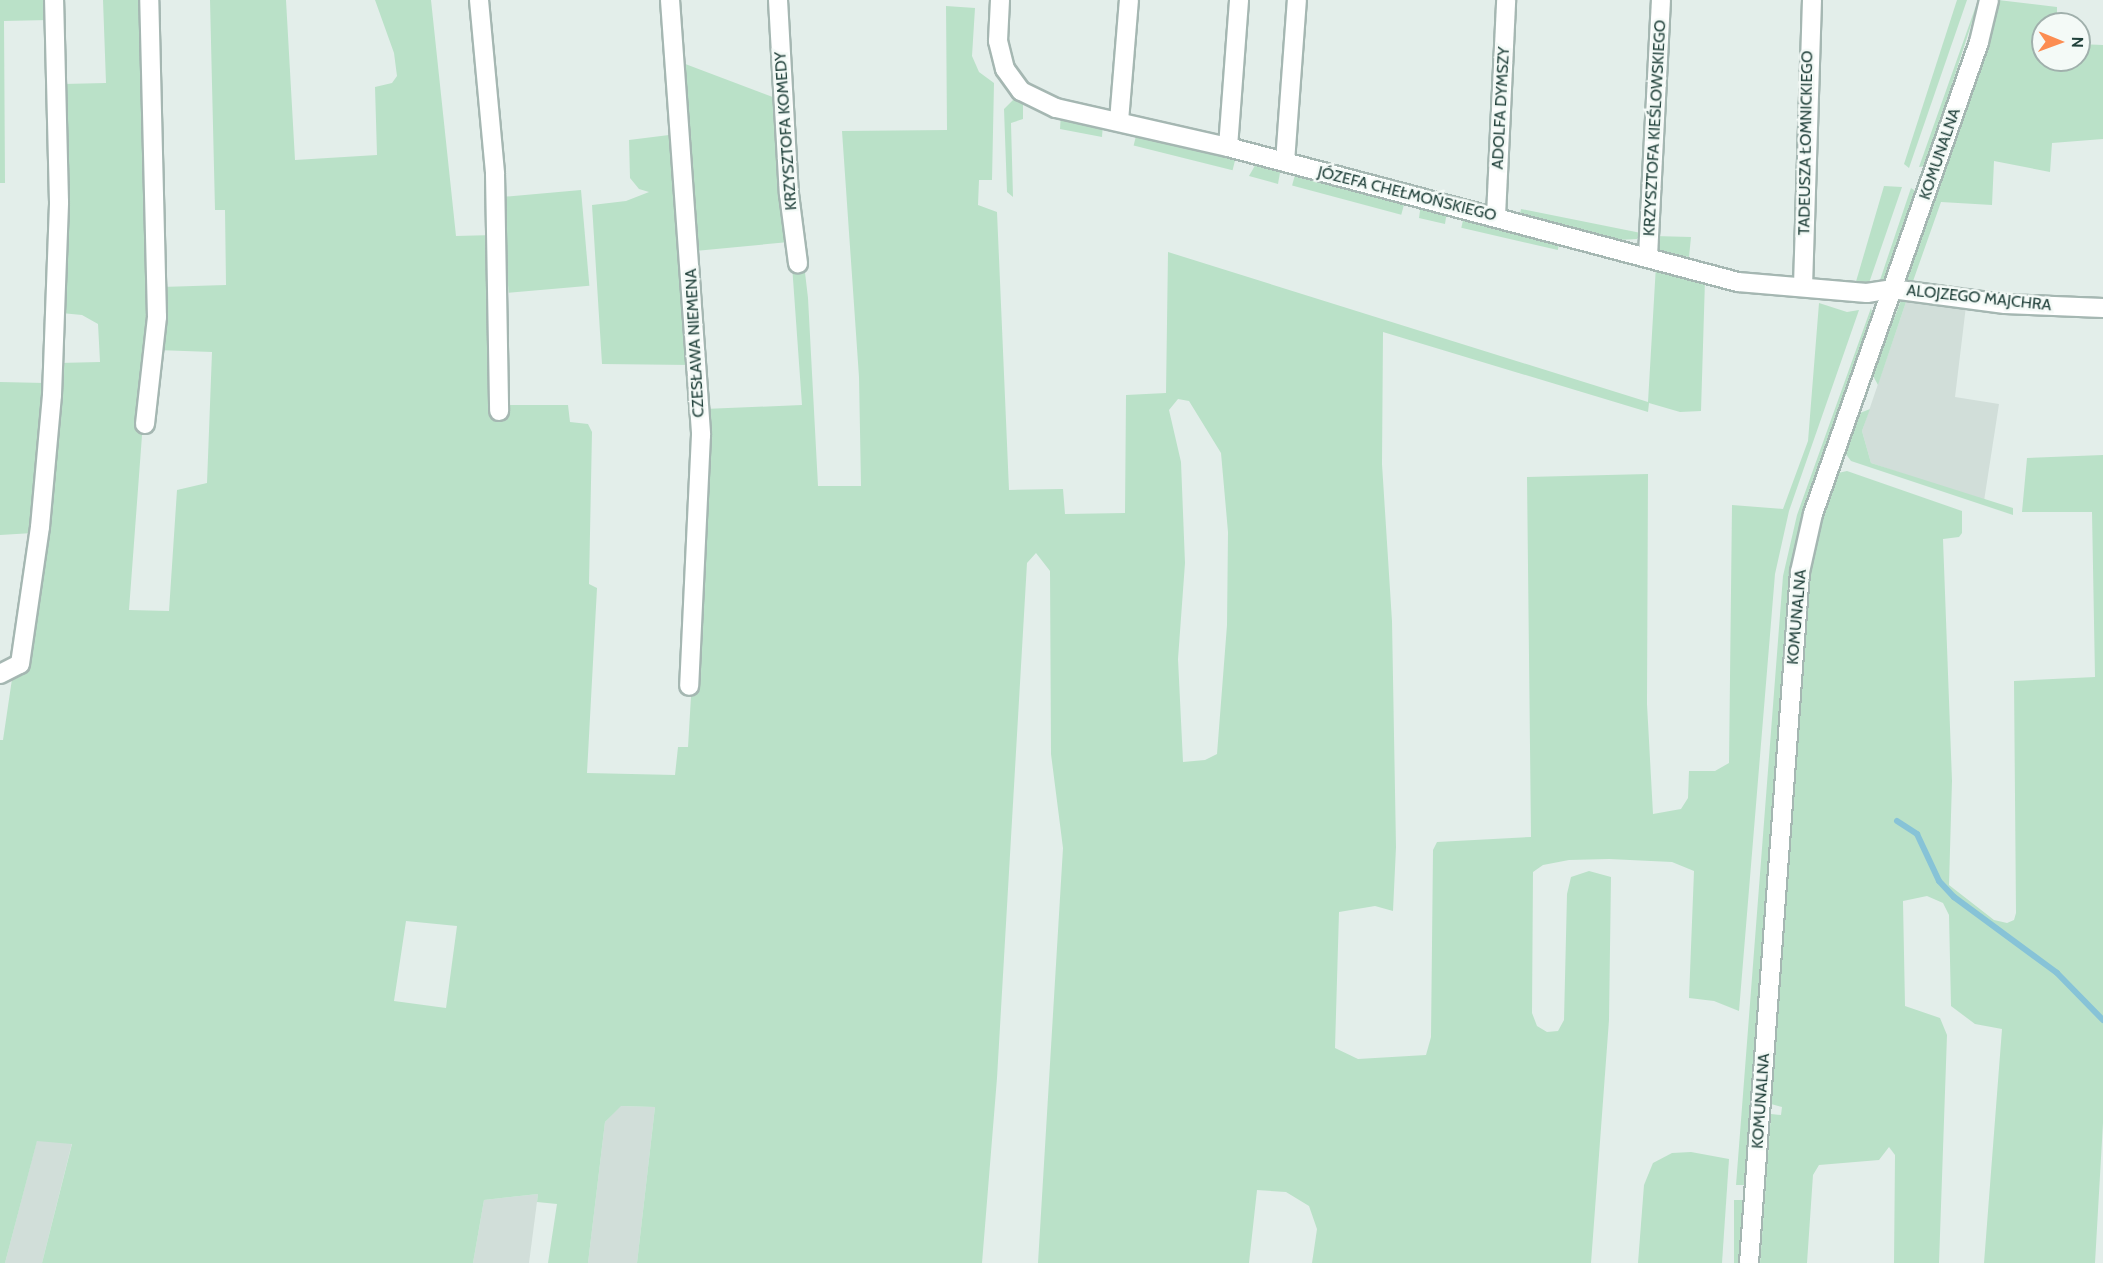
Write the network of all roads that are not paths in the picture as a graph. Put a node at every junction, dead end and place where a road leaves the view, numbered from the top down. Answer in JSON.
{"nodes":[{"id":1,"x":54,"y":0,"type":"edge"},
{"id":2,"x":149,"y":0,"type":"edge"},
{"id":3,"x":479,"y":0,"type":"edge"},
{"id":4,"x":670,"y":0,"type":"edge"},
{"id":5,"x":778,"y":0,"type":"edge"},
{"id":6,"x":1000,"y":0,"type":"edge"},
{"id":7,"x":1129,"y":0,"type":"edge"},
{"id":8,"x":1239,"y":0,"type":"edge"},
{"id":9,"x":1298,"y":0,"type":"edge"},
{"id":10,"x":1506,"y":0,"type":"edge"},
{"id":11,"x":1661,"y":0,"type":"edge"},
{"id":12,"x":1812,"y":0,"type":"edge"},
{"id":13,"x":1989,"y":0,"type":"edge"},
{"id":14,"x":1119,"y":122,"type":"junction"},
{"id":15,"x":1228,"y":147,"type":"junction"},
{"id":16,"x":1285,"y":162,"type":"junction"},
{"id":17,"x":1496,"y":216,"type":"junction"},
{"id":18,"x":1648,"y":256,"type":"junction"},
{"id":19,"x":798,"y":262,"type":"dead end"},
{"id":20,"x":1803,"y":286,"type":"junction"},
{"id":21,"x":1892,"y":289,"type":"junction"},
{"id":22,"x":2103,"y":308,"type":"edge"},
{"id":23,"x":499,"y":411,"type":"dead end"},
{"id":24,"x":146,"y":424,"type":"dead end"},
{"id":25,"x":0,"y":674,"type":"edge"},
{"id":26,"x":689,"y":686,"type":"dead end"},
{"id":27,"x":1749,"y":1263,"type":"edge"}],
"edges":[{"from":1,"to":25,"type":"street"},
{"from":2,"to":24,"type":"street"},
{"from":3,"to":23,"type":"street"},
{"from":4,"to":26,"type":"street","name":"CZESŁAWA NIEMENA"},
{"from":5,"to":19,"type":"street","name":"KRZYSZTOFA KOMEDY"},
{"from":6,"to":14,"type":"street","name":"JÓZEFA CHEŁMOŃSKIEGO"},
{"from":7,"to":14,"type":"street"},
{"from":8,"to":15,"type":"street"},
{"from":9,"to":16,"type":"street"},
{"from":10,"to":17,"type":"street","name":"ADOLFA DYMSZY"},
{"from":11,"to":18,"type":"street","name":"KRZYSZTOFA KIEŚLOWSKIEGO"},
{"from":12,"to":20,"type":"street","name":"TADEUSZA ŁOMNICKIEGO"},
{"from":13,"to":21,"type":"street","name":"KOMUNALNA"},
{"from":14,"to":15,"type":"street","name":"JÓZEFA CHEŁMOŃSKIEGO"},
{"from":15,"to":16,"type":"street","name":"JÓZEFA CHEŁMOŃSKIEGO"},
{"from":16,"to":17,"type":"street","name":"JÓZEFA CHEŁMOŃSKIEGO"},
{"from":17,"to":18,"type":"street","name":"JÓZEFA CHEŁMOŃSKIEGO"},
{"from":18,"to":20,"type":"street","name":"JÓZEFA CHEŁMOŃSKIEGO"},
{"from":20,"to":21,"type":"street","name":"JÓZEFA CHEŁMOŃSKIEGO"},
{"from":21,"to":22,"type":"street","name":"ALOJZEGO MAJCHRA"},
{"from":21,"to":27,"type":"street","name":"KOMUNALNA"}]}
